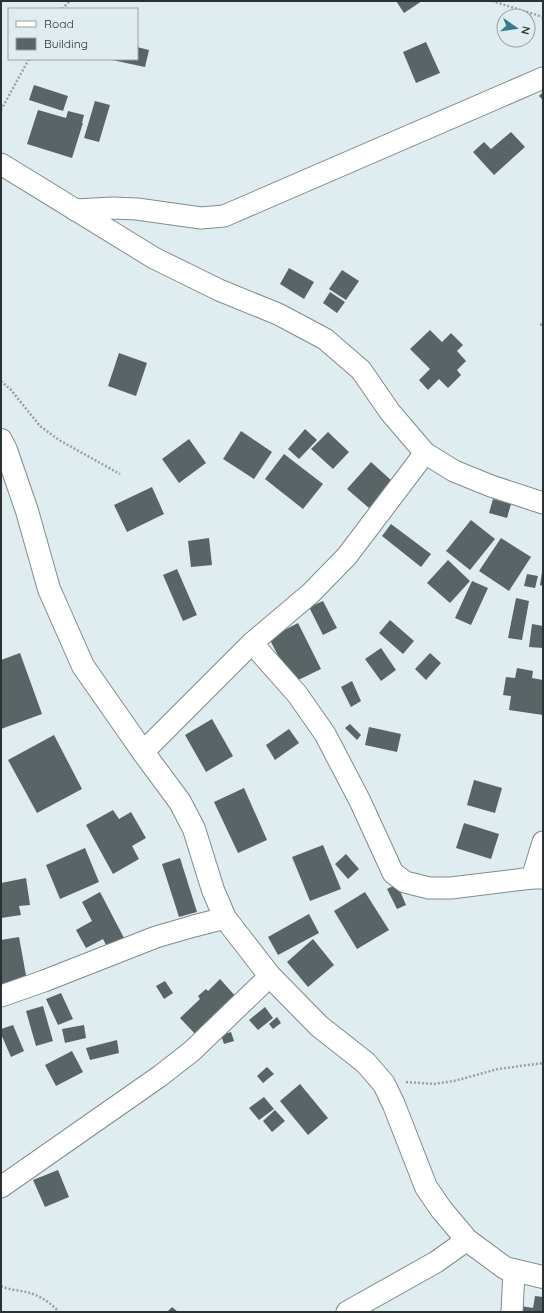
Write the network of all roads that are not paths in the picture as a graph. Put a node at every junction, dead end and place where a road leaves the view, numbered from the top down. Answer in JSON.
{"nodes":[{"id":1,"x":543,"y":78,"type":"edge"},
{"id":2,"x":1,"y":164,"type":"edge"},
{"id":3,"x":75,"y":210,"type":"junction"},
{"id":4,"x":1,"y":440,"type":"edge"},
{"id":5,"x":425,"y":453,"type":"junction"},
{"id":6,"x":543,"y":503,"type":"edge"},
{"id":7,"x":252,"y":643,"type":"junction"},
{"id":8,"x":143,"y":752,"type":"junction"},
{"id":9,"x":543,"y":842,"type":"edge"},
{"id":10,"x":538,"y":878,"type":"edge"},
{"id":11,"x":225,"y":918,"type":"junction"},
{"id":12,"x":270,"y":976,"type":"junction"},
{"id":13,"x":1,"y":996,"type":"edge"},
{"id":14,"x":1,"y":1187,"type":"edge"},
{"id":15,"x":467,"y":1240,"type":"junction"},
{"id":16,"x":514,"y":1270,"type":"junction"},
{"id":17,"x":543,"y":1277,"type":"edge"},
{"id":18,"x":347,"y":1312,"type":"edge"},
{"id":19,"x":512,"y":1312,"type":"edge"}],
"edges":[{"from":1,"to":3,"type":"street"},
{"from":2,"to":3,"type":"street"},
{"from":3,"to":5,"type":"street"},
{"from":4,"to":8,"type":"street"},
{"from":5,"to":6,"type":"street"},
{"from":5,"to":7,"type":"street"},
{"from":7,"to":8,"type":"street"},
{"from":7,"to":10,"type":"street"},
{"from":8,"to":11,"type":"street"},
{"from":9,"to":10,"type":"street"},
{"from":11,"to":12,"type":"street"},
{"from":11,"to":13,"type":"street"},
{"from":12,"to":14,"type":"street"},
{"from":12,"to":15,"type":"street"},
{"from":15,"to":16,"type":"street"},
{"from":15,"to":18,"type":"street"},
{"from":16,"to":17,"type":"street"},
{"from":16,"to":19,"type":"street"}]}
